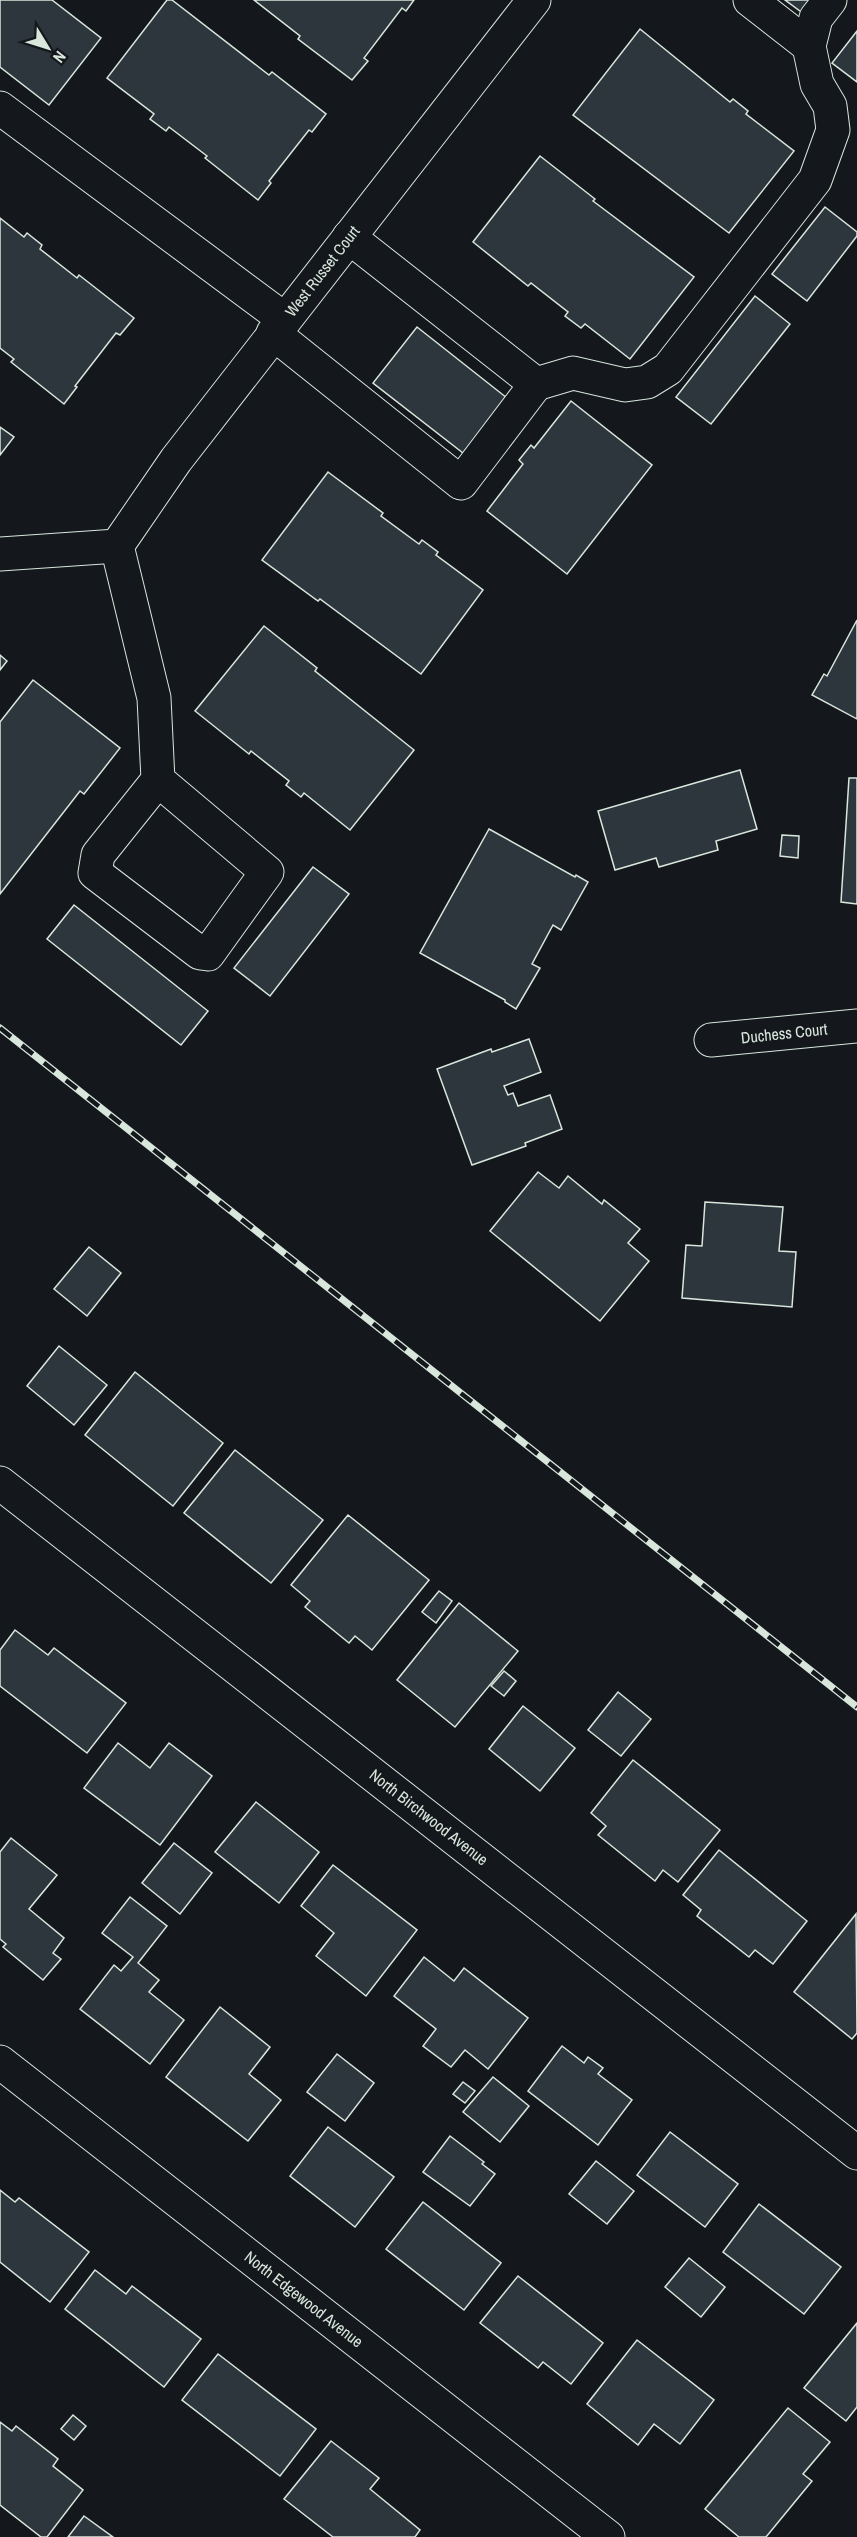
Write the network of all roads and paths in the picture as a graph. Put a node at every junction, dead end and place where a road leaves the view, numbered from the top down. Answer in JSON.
{"nodes":[{"id":1,"x":750,"y":0,"type":"edge"},
{"id":2,"x":830,"y":0,"type":"edge"},
{"id":3,"x":520,"y":5,"type":"edge"},
{"id":4,"x":809,"y":46,"type":"junction"},
{"id":5,"x":0,"y":108,"type":"edge"},
{"id":6,"x":349,"y":237,"type":"junction"},
{"id":7,"x":279,"y":326,"type":"junction"},
{"id":8,"x":536,"y":384,"type":"junction"},
{"id":9,"x":117,"y":546,"type":"junction"},
{"id":10,"x":0,"y":554,"type":"edge"},
{"id":11,"x":158,"y":780,"type":"junction"},
{"id":12,"x":857,"y":1026,"type":"edge"},
{"id":13,"x":711,"y":1040,"type":"dead end"},
{"id":14,"x":0,"y":1483,"type":"edge"},
{"id":15,"x":0,"y":2062,"type":"edge"},
{"id":16,"x":857,"y":2153,"type":"edge"},
{"id":17,"x":608,"y":2537,"type":"edge"}],
"edges":[{"from":1,"to":4,"type":"street"},
{"from":2,"to":4,"type":"street"},
{"from":3,"to":6,"type":"street","name":"West Russet Court"},
{"from":4,"to":8,"type":"street"},
{"from":5,"to":7,"type":"street"},
{"from":6,"to":7,"type":"street","name":"West Russet Court"},
{"from":6,"to":8,"type":"street"},
{"from":7,"to":8,"type":"street"},
{"from":7,"to":9,"type":"street","name":"West Russet Court"},
{"from":9,"to":10,"type":"street"},
{"from":9,"to":11,"type":"street"},
{"from":11,"to":11,"type":"street"},
{"from":12,"to":13,"type":"street","name":"Duchess Court"},
{"from":14,"to":16,"type":"street","name":"North Birchwood Avenue"},
{"from":15,"to":17,"type":"street","name":"North Edgewood Avenue"}]}
